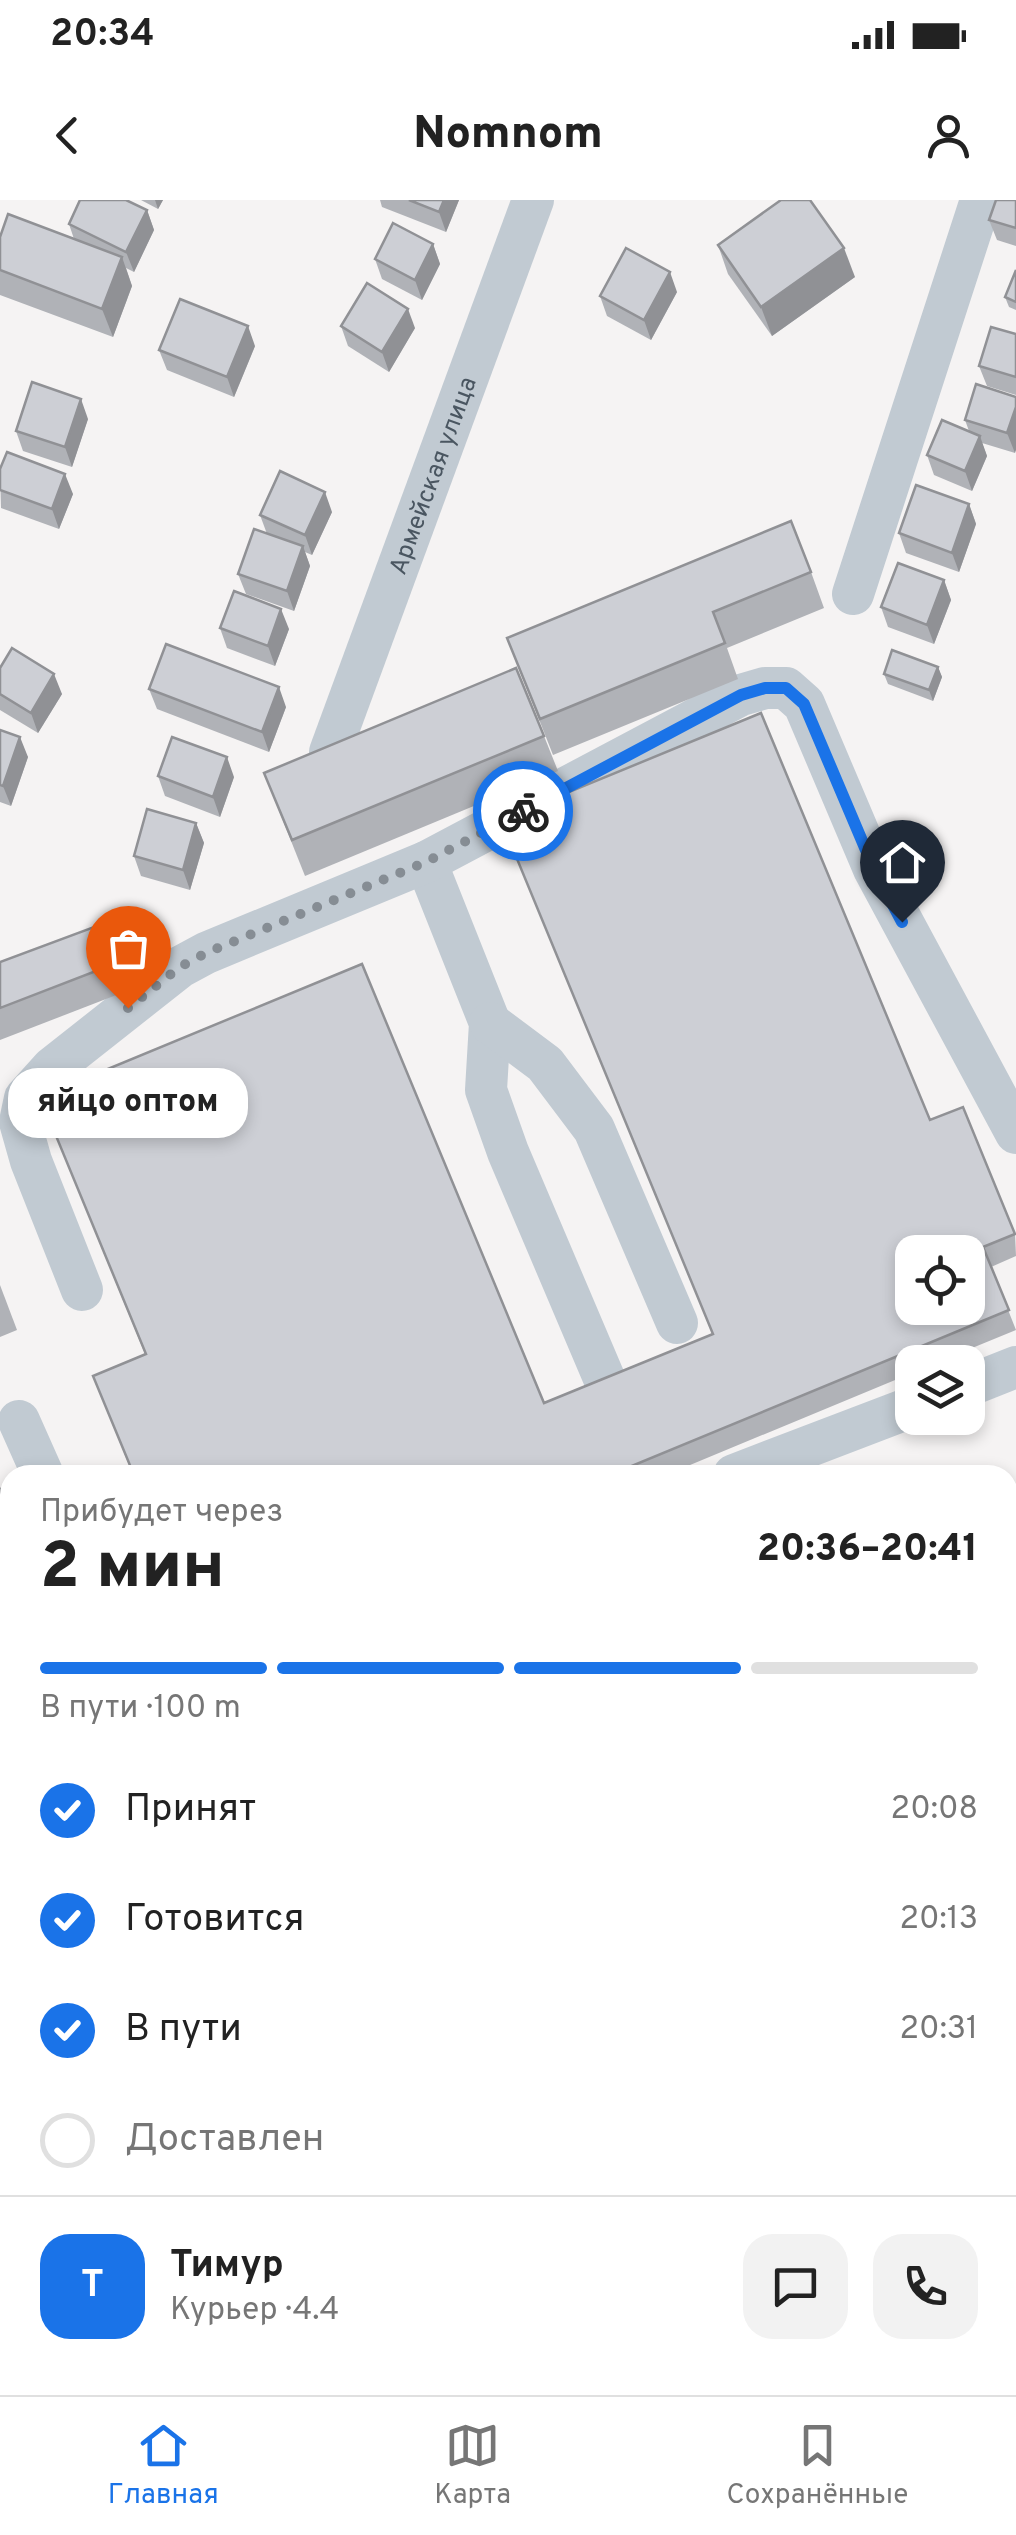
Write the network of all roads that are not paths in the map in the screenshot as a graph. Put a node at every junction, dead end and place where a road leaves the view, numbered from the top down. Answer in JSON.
{"nodes":[{"id":1,"x":533,"y":200,"type":"edge"},
{"id":2,"x":981,"y":200,"type":"edge"},
{"id":3,"x":852,"y":594,"type":"dead end"},
{"id":4,"x":330,"y":752,"type":"edge"},
{"id":5,"x":426,"y":862,"type":"junction"},
{"id":6,"x":490,"y":1023,"type":"junction"},
{"id":7,"x":1016,"y":1133,"type":"edge"},
{"id":8,"x":82,"y":1290,"type":"dead end"},
{"id":9,"x":677,"y":1322,"type":"dead end"},
{"id":10,"x":1016,"y":1368,"type":"edge"},
{"id":11,"x":604,"y":1378,"type":"edge"},
{"id":12,"x":985,"y":1380,"type":"edge"},
{"id":13,"x":895,"y":1413,"type":"edge"},
{"id":14,"x":19,"y":1421,"type":"dead end"},
{"id":15,"x":39,"y":1465,"type":"edge"},
{"id":16,"x":760,"y":1465,"type":"edge"}],
"edges":[{"from":1,"to":4,"type":"street","name":"Армейская улица"},
{"from":2,"to":3,"type":"street"},
{"from":5,"to":6,"type":"street"},
{"from":5,"to":7,"type":"street"},
{"from":5,"to":8,"type":"street"},
{"from":6,"to":9,"type":"street"},
{"from":6,"to":11,"type":"street"},
{"from":10,"to":12,"type":"street"},
{"from":13,"to":16,"type":"street"},
{"from":14,"to":15,"type":"street"}]}
